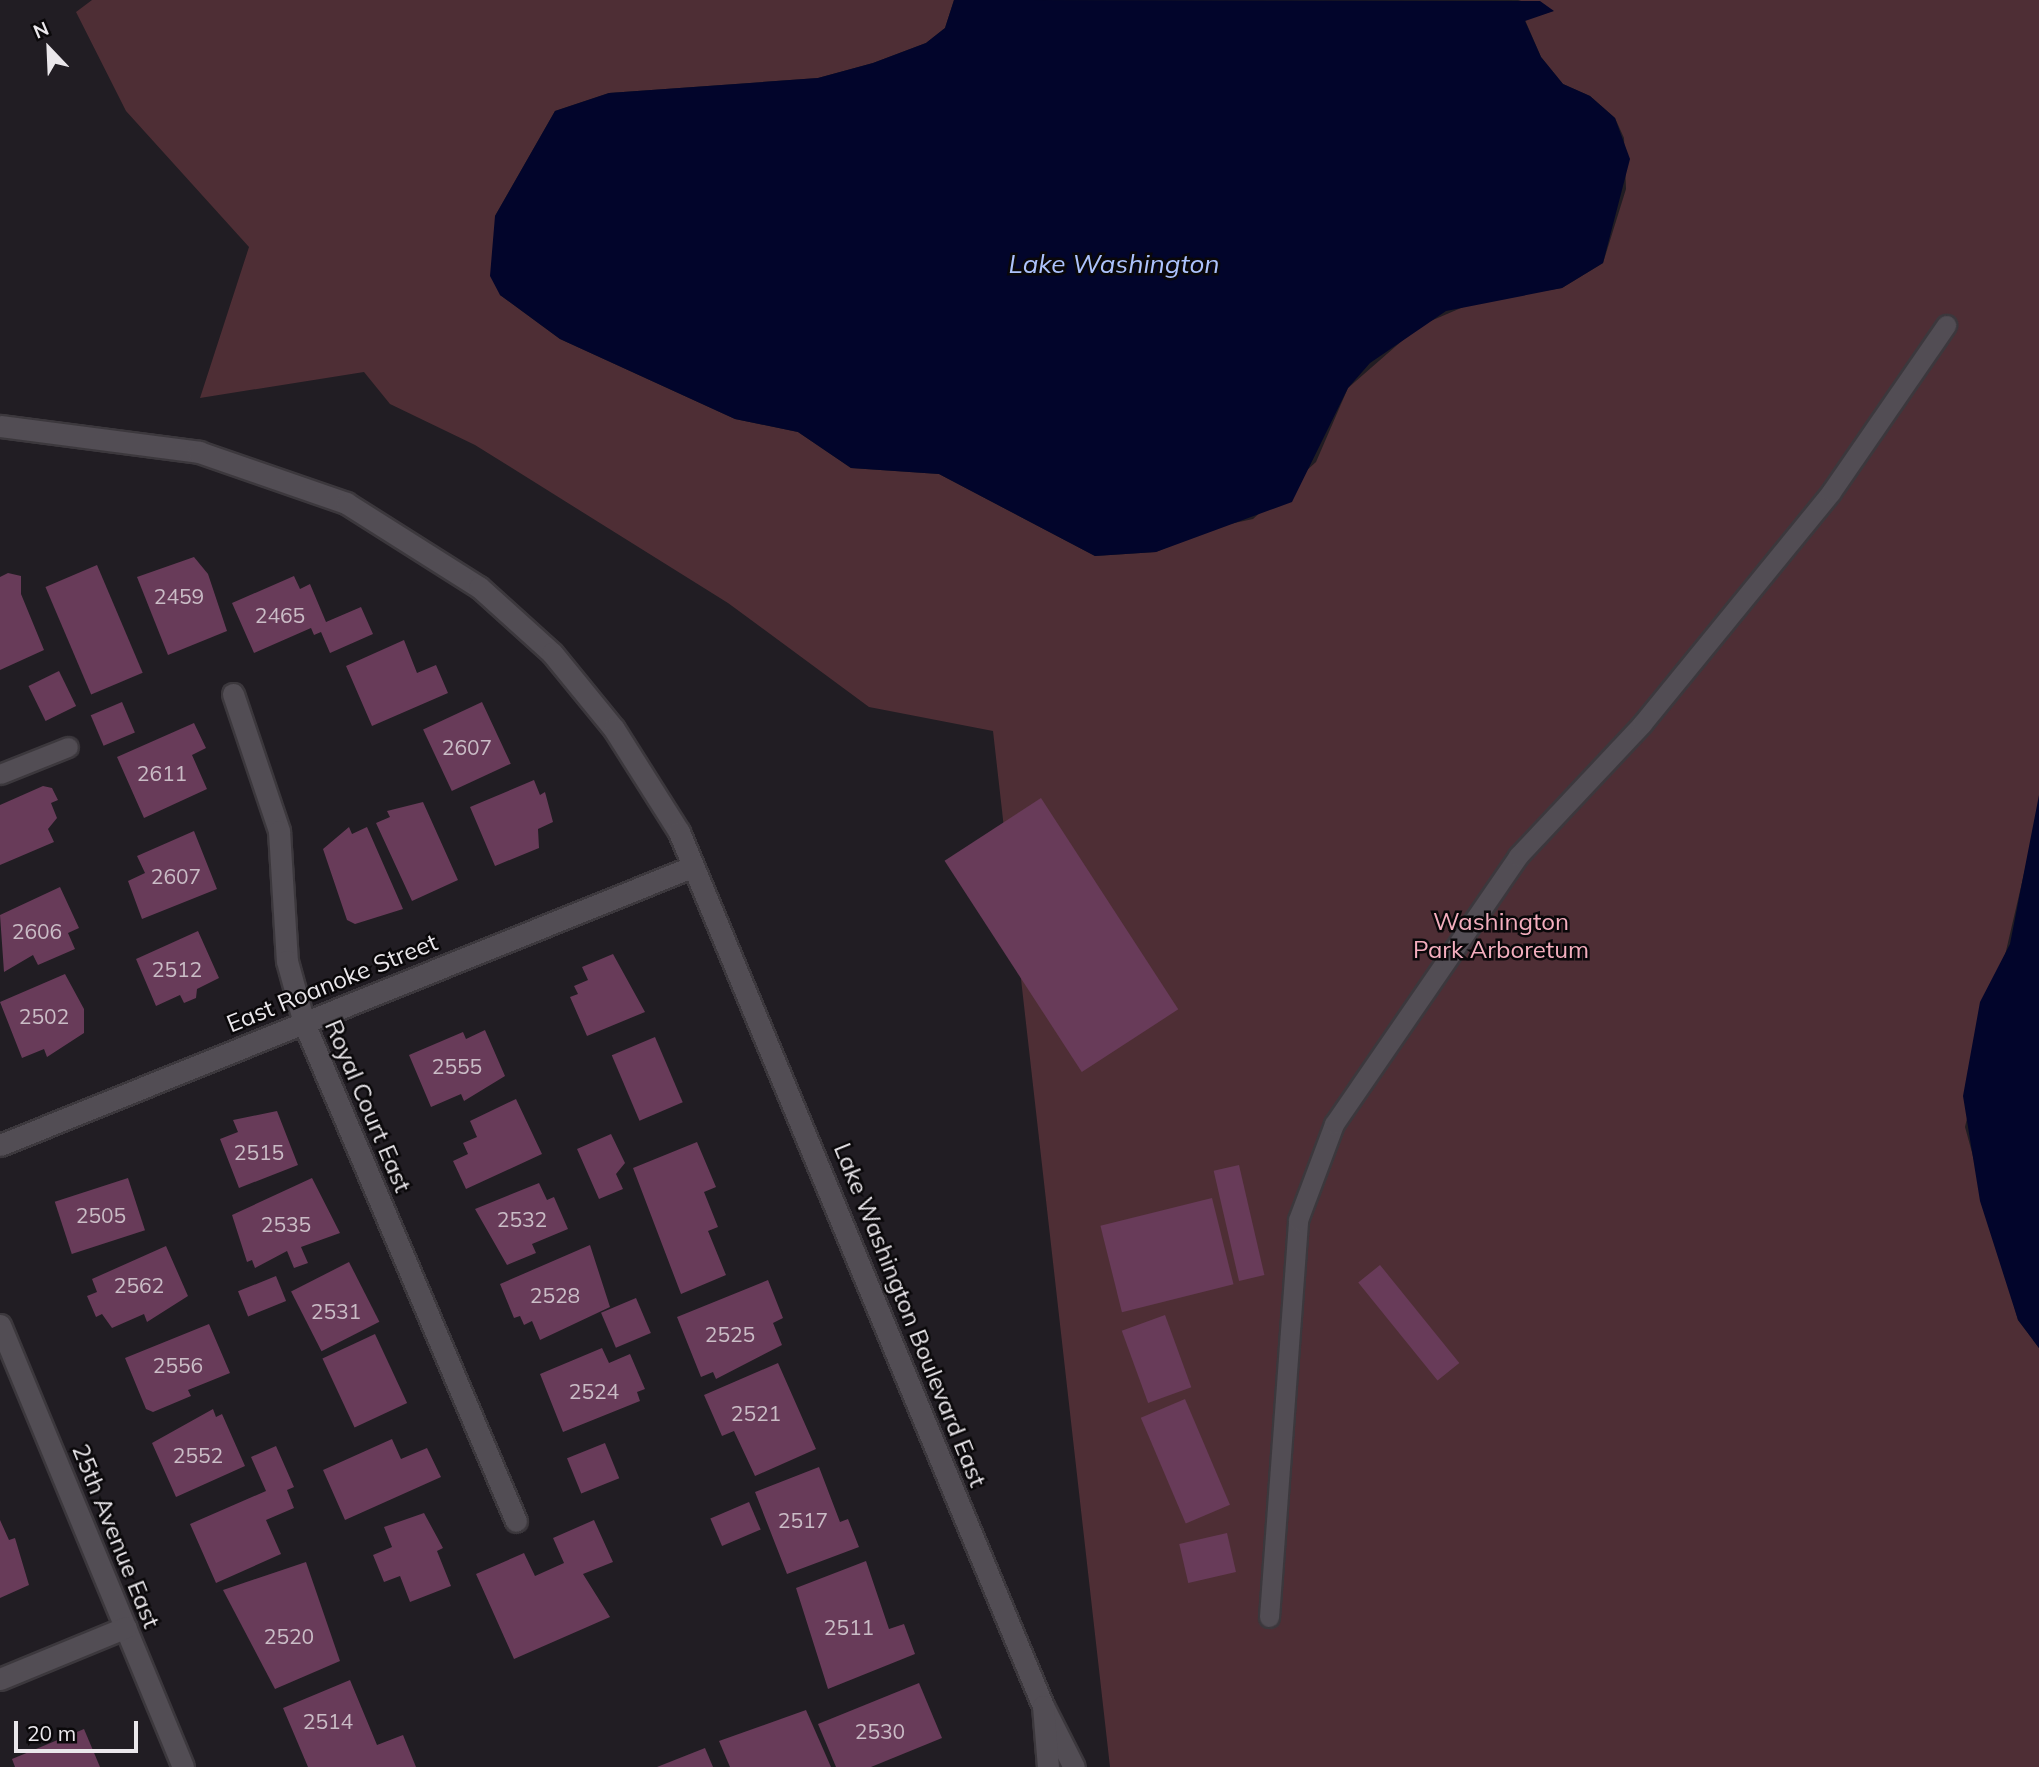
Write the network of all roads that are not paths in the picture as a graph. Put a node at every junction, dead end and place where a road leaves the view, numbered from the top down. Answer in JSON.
{"nodes":[{"id":1,"x":1946,"y":325,"type":"dead end"},
{"id":2,"x":0,"y":426,"type":"edge"},
{"id":3,"x":233,"y":694,"type":"dead end"},
{"id":4,"x":68,"y":747,"type":"dead end"},
{"id":5,"x":0,"y":775,"type":"edge"},
{"id":6,"x":666,"y":813,"type":"junction"},
{"id":7,"x":684,"y":870,"type":"junction"},
{"id":8,"x":724,"y":945,"type":"junction"},
{"id":9,"x":303,"y":1023,"type":"junction"},
{"id":10,"x":0,"y":1145,"type":"edge"},
{"id":11,"x":0,"y":1325,"type":"edge"},
{"id":12,"x":516,"y":1521,"type":"dead end"},
{"id":13,"x":1269,"y":1617,"type":"dead end"},
{"id":14,"x":126,"y":1627,"type":"junction"},
{"id":15,"x":0,"y":1679,"type":"edge"},
{"id":16,"x":1043,"y":1706,"type":"junction"},
{"id":17,"x":183,"y":1767,"type":"edge"},
{"id":18,"x":1048,"y":1767,"type":"edge"},
{"id":19,"x":1074,"y":1767,"type":"edge"}],
"edges":[{"from":1,"to":13,"type":"lane"},
{"from":2,"to":6,"type":"street","name":"Lake Washington Boulevard East"},
{"from":3,"to":9,"type":"street","name":"Royal Court East"},
{"from":4,"to":5,"type":"lane"},
{"from":6,"to":7,"type":"street","name":"Lake Washington Boulevard East"},
{"from":6,"to":8,"type":"street","name":"Lake Washington Boulevard East"},
{"from":7,"to":8,"type":"street","name":"Lake Washington Boulevard East"},
{"from":7,"to":9,"type":"street","name":"East Roanoke Street"},
{"from":8,"to":16,"type":"street","name":"Lake Washington Boulevard East"},
{"from":9,"to":10,"type":"street","name":"East Roanoke Street"},
{"from":9,"to":12,"type":"street","name":"Royal Court East"},
{"from":11,"to":14,"type":"street","name":"25th Avenue East"},
{"from":14,"to":15,"type":"street"},
{"from":14,"to":17,"type":"street","name":"25th Avenue East"},
{"from":16,"to":18,"type":"street","name":"Lake Washington Boulevard East"},
{"from":16,"to":19,"type":"street","name":"Lake Washington Boulevard East"}]}
